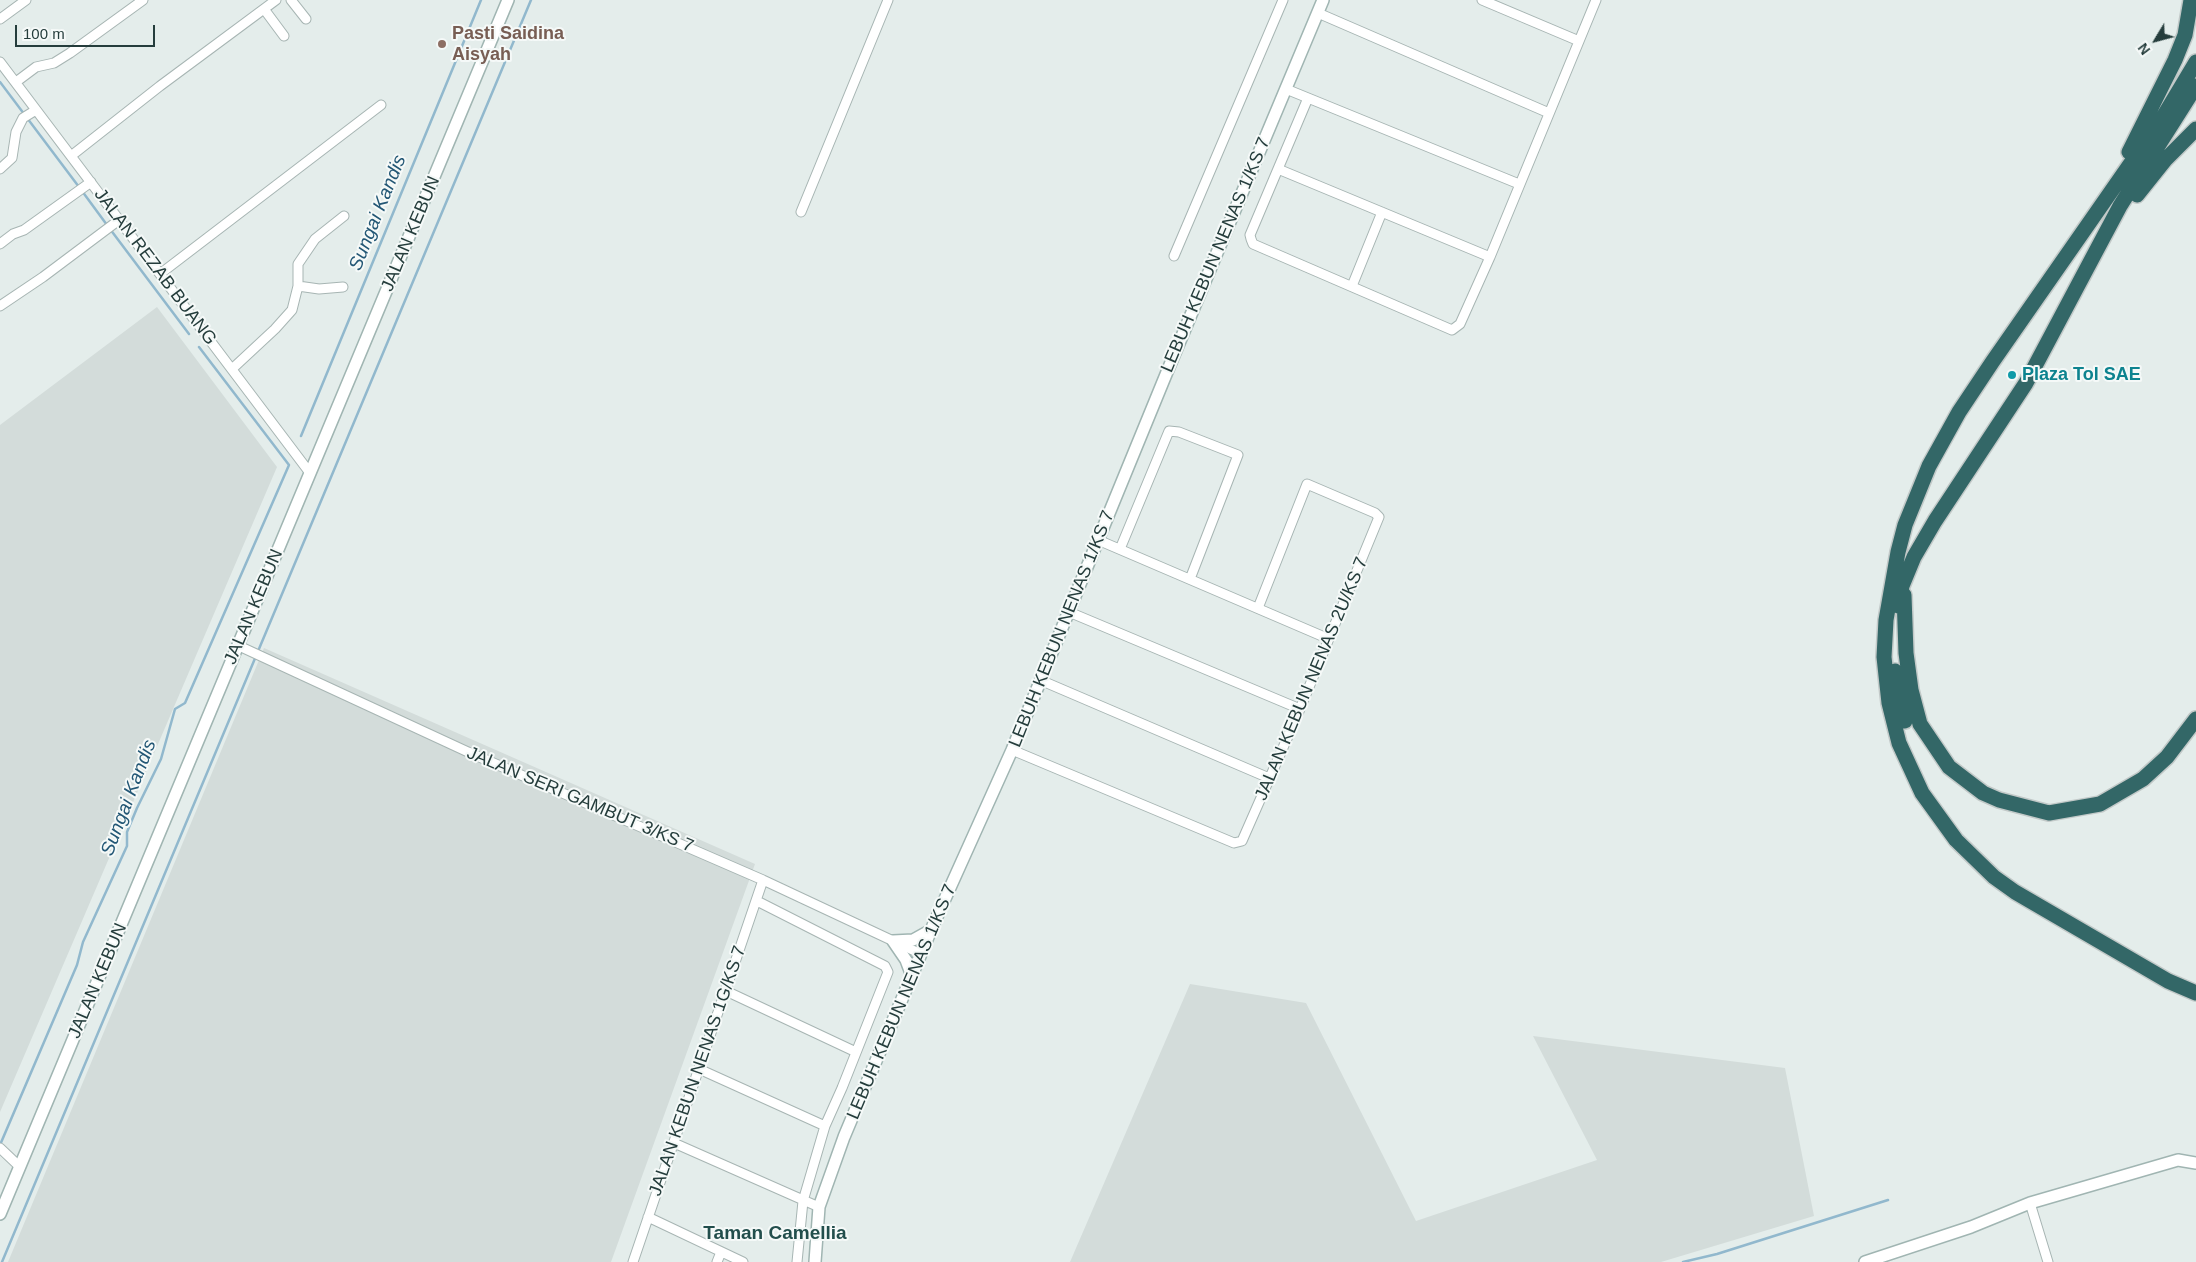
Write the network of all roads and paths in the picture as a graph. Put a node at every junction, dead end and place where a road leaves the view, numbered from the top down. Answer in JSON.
{"nodes":[{"id":1,"x":26,"y":0,"type":"edge"},
{"id":2,"x":143,"y":0,"type":"edge"},
{"id":3,"x":276,"y":0,"type":"edge"},
{"id":4,"x":292,"y":0,"type":"edge"},
{"id":5,"x":508,"y":0,"type":"edge"},
{"id":6,"x":888,"y":0,"type":"edge"},
{"id":7,"x":1283,"y":0,"type":"edge"},
{"id":8,"x":1323,"y":0,"type":"edge"},
{"id":9,"x":1482,"y":0,"type":"edge"},
{"id":10,"x":1596,"y":0,"type":"edge"},
{"id":11,"x":2191,"y":0,"type":"edge"},
{"id":12,"x":264,"y":9,"type":"junction"},
{"id":13,"x":1318,"y":13,"type":"junction"},
{"id":14,"x":0,"y":19,"type":"edge"},
{"id":15,"x":306,"y":19,"type":"dead end"},
{"id":16,"x":284,"y":36,"type":"dead end"},
{"id":17,"x":1579,"y":41,"type":"junction"},
{"id":18,"x":0,"y":62,"type":"edge"},
{"id":19,"x":2196,"y":62,"type":"edge"},
{"id":20,"x":16,"y":82,"type":"junction"},
{"id":21,"x":2196,"y":86,"type":"edge"},
{"id":22,"x":1286,"y":88,"type":"junction"},
{"id":23,"x":1308,"y":98,"type":"junction"},
{"id":24,"x":381,"y":105,"type":"dead end"},
{"id":25,"x":34,"y":111,"type":"junction"},
{"id":26,"x":1549,"y":113,"type":"junction"},
{"id":27,"x":2196,"y":129,"type":"edge"},
{"id":28,"x":71,"y":156,"type":"junction"},
{"id":29,"x":0,"y":168,"type":"edge"},
{"id":30,"x":1278,"y":169,"type":"junction"},
{"id":31,"x":88,"y":184,"type":"junction"},
{"id":32,"x":1519,"y":184,"type":"junction"},
{"id":33,"x":2101,"y":207,"type":"junction"},
{"id":34,"x":801,"y":212,"type":"dead end"},
{"id":35,"x":1382,"y":212,"type":"junction"},
{"id":36,"x":344,"y":216,"type":"dead end"},
{"id":37,"x":117,"y":221,"type":"junction"},
{"id":38,"x":0,"y":244,"type":"edge"},
{"id":39,"x":2097,"y":248,"type":"junction"},
{"id":40,"x":1174,"y":256,"type":"dead end"},
{"id":41,"x":1490,"y":257,"type":"junction"},
{"id":42,"x":160,"y":274,"type":"junction"},
{"id":43,"x":298,"y":286,"type":"junction"},
{"id":44,"x":1352,"y":286,"type":"junction"},
{"id":45,"x":343,"y":287,"type":"dead end"},
{"id":46,"x":0,"y":306,"type":"edge"},
{"id":47,"x":232,"y":368,"type":"junction"},
{"id":48,"x":310,"y":473,"type":"junction"},
{"id":49,"x":1098,"y":540,"type":"junction"},
{"id":50,"x":1120,"y":549,"type":"junction"},
{"id":51,"x":1190,"y":579,"type":"junction"},
{"id":52,"x":1904,"y":581,"type":"junction"},
{"id":53,"x":1258,"y":608,"type":"junction"},
{"id":54,"x":1069,"y":612,"type":"junction"},
{"id":55,"x":1329,"y":639,"type":"junction"},
{"id":56,"x":238,"y":646,"type":"junction"},
{"id":57,"x":1040,"y":680,"type":"junction"},
{"id":58,"x":1300,"y":709,"type":"junction"},
{"id":59,"x":2196,"y":719,"type":"edge"},
{"id":60,"x":1905,"y":720,"type":"dead end"},
{"id":61,"x":1012,"y":750,"type":"junction"},
{"id":62,"x":1269,"y":778,"type":"junction"},
{"id":63,"x":763,"y":880,"type":"junction"},
{"id":64,"x":757,"y":901,"type":"junction"},
{"id":65,"x":931,"y":930,"type":"junction"},
{"id":66,"x":893,"y":940,"type":"junction"},
{"id":67,"x":921,"y":954,"type":"junction"},
{"id":68,"x":912,"y":976,"type":"junction"},
{"id":69,"x":726,"y":991,"type":"junction"},
{"id":70,"x":2196,"y":993,"type":"edge"},
{"id":71,"x":856,"y":1052,"type":"junction"},
{"id":72,"x":699,"y":1069,"type":"junction"},
{"id":73,"x":824,"y":1126,"type":"junction"},
{"id":74,"x":674,"y":1143,"type":"junction"},
{"id":75,"x":3,"y":1151,"type":"edge"},
{"id":76,"x":2196,"y":1163,"type":"edge"},
{"id":77,"x":20,"y":1167,"type":"junction"},
{"id":78,"x":803,"y":1201,"type":"junction"},
{"id":79,"x":2030,"y":1203,"type":"junction"},
{"id":80,"x":819,"y":1207,"type":"junction"},
{"id":81,"x":0,"y":1214,"type":"edge"},
{"id":82,"x":648,"y":1218,"type":"junction"},
{"id":83,"x":721,"y":1252,"type":"junction"},
{"id":84,"x":633,"y":1262,"type":"edge"},
{"id":85,"x":718,"y":1262,"type":"edge"},
{"id":86,"x":743,"y":1262,"type":"edge"},
{"id":87,"x":797,"y":1262,"type":"edge"},
{"id":88,"x":815,"y":1262,"type":"edge"},
{"id":89,"x":1865,"y":1262,"type":"edge"},
{"id":90,"x":2048,"y":1262,"type":"edge"}],
"edges":[{"from":1,"to":14,"type":"street"},
{"from":2,"to":20,"type":"street"},
{"from":3,"to":12,"type":"street"},
{"from":4,"to":15,"type":"street"},
{"from":5,"to":48,"type":"street","name":"JALAN KEBUN"},
{"from":6,"to":34,"type":"street"},
{"from":7,"to":40,"type":"street"},
{"from":8,"to":13,"type":"street","name":"LEBUH KEBUN NENAS 1/KS 7"},
{"from":9,"to":17,"type":"street"},
{"from":10,"to":17,"type":"street"},
{"from":11,"to":33,"type":"highway"},
{"from":12,"to":16,"type":"street"},
{"from":12,"to":28,"type":"street"},
{"from":13,"to":22,"type":"street","name":"LEBUH KEBUN NENAS 1/KS 7"},
{"from":13,"to":26,"type":"street"},
{"from":17,"to":26,"type":"street"},
{"from":18,"to":20,"type":"street","name":"JALAN REZAB BUANG"},
{"from":19,"to":33,"type":"highway"},
{"from":20,"to":25,"type":"street","name":"JALAN REZAB BUANG"},
{"from":21,"to":39,"type":"highway"},
{"from":22,"to":23,"type":"street"},
{"from":22,"to":49,"type":"street","name":"LEBUH KEBUN NENAS 1/KS 7"},
{"from":23,"to":30,"type":"street"},
{"from":23,"to":32,"type":"street"},
{"from":24,"to":42,"type":"street"},
{"from":25,"to":28,"type":"street","name":"JALAN REZAB BUANG"},
{"from":25,"to":29,"type":"street"},
{"from":26,"to":32,"type":"street"},
{"from":27,"to":39,"type":"highway"},
{"from":28,"to":31,"type":"street","name":"JALAN REZAB BUANG"},
{"from":30,"to":35,"type":"street"},
{"from":30,"to":44,"type":"street"},
{"from":31,"to":37,"type":"street","name":"JALAN REZAB BUANG"},
{"from":31,"to":38,"type":"street"},
{"from":32,"to":41,"type":"street"},
{"from":33,"to":70,"type":"highway"},
{"from":35,"to":41,"type":"street"},
{"from":35,"to":44,"type":"street"},
{"from":36,"to":43,"type":"street"},
{"from":37,"to":42,"type":"street","name":"JALAN REZAB BUANG"},
{"from":37,"to":46,"type":"street"},
{"from":39,"to":52,"type":"highway"},
{"from":41,"to":44,"type":"street"},
{"from":42,"to":47,"type":"street","name":"JALAN REZAB BUANG"},
{"from":43,"to":45,"type":"street"},
{"from":43,"to":47,"type":"street"},
{"from":47,"to":48,"type":"street","name":"JALAN REZAB BUANG"},
{"from":48,"to":56,"type":"street","name":"JALAN KEBUN"},
{"from":49,"to":50,"type":"street"},
{"from":49,"to":54,"type":"street","name":"LEBUH KEBUN NENAS 1/KS 7"},
{"from":50,"to":51,"type":"street"},
{"from":50,"to":51,"type":"street"},
{"from":51,"to":53,"type":"street"},
{"from":52,"to":59,"type":"highway"},
{"from":52,"to":60,"type":"highway"},
{"from":53,"to":55,"type":"street"},
{"from":53,"to":55,"type":"street","name":"JALAN KEBUN NENAS 2U/KS 7"},
{"from":54,"to":57,"type":"street","name":"LEBUH KEBUN NENAS 1/KS 7"},
{"from":54,"to":58,"type":"street"},
{"from":55,"to":58,"type":"street","name":"JALAN KEBUN NENAS 2U/KS 7"},
{"from":56,"to":63,"type":"street","name":"JALAN SERI GAMBUT 3/KS 7"},
{"from":56,"to":77,"type":"street","name":"JALAN KEBUN"},
{"from":57,"to":61,"type":"street","name":"LEBUH KEBUN NENAS 1/KS 7"},
{"from":57,"to":62,"type":"street"},
{"from":58,"to":62,"type":"street","name":"JALAN KEBUN NENAS 2U/KS 7"},
{"from":61,"to":62,"type":"street","name":"JALAN KEBUN NENAS 2U/KS 7"},
{"from":61,"to":65,"type":"street","name":"LEBUH KEBUN NENAS 1/KS 7"},
{"from":63,"to":64,"type":"street","name":"JALAN KEBUN NENAS 1G/KS 7"},
{"from":63,"to":66,"type":"street","name":"JALAN SERI GAMBUT 3/KS 7"},
{"from":64,"to":69,"type":"street","name":"JALAN KEBUN NENAS 1G/KS 7"},
{"from":64,"to":71,"type":"street"},
{"from":65,"to":66,"type":"street"},
{"from":65,"to":67,"type":"street","name":"LEBUH KEBUN NENAS 1/KS 7"},
{"from":66,"to":67,"type":"street","name":"JALAN SERI GAMBUT 3/KS 7"},
{"from":66,"to":68,"type":"street"},
{"from":67,"to":68,"type":"street","name":"LEBUH KEBUN NENAS 1/KS 7"},
{"from":68,"to":80,"type":"street","name":"LEBUH KEBUN NENAS 1/KS 7"},
{"from":69,"to":71,"type":"street"},
{"from":69,"to":72,"type":"street","name":"JALAN KEBUN NENAS 1G/KS 7"},
{"from":71,"to":73,"type":"street"},
{"from":72,"to":73,"type":"street"},
{"from":72,"to":74,"type":"street","name":"JALAN KEBUN NENAS 1G/KS 7"},
{"from":73,"to":78,"type":"street"},
{"from":74,"to":78,"type":"street"},
{"from":74,"to":82,"type":"street","name":"JALAN KEBUN NENAS 1G/KS 7"},
{"from":75,"to":77,"type":"street"},
{"from":76,"to":79,"type":"street"},
{"from":77,"to":81,"type":"street","name":"JALAN KEBUN"},
{"from":78,"to":80,"type":"street"},
{"from":78,"to":87,"type":"street"},
{"from":79,"to":89,"type":"street"},
{"from":79,"to":90,"type":"street"},
{"from":80,"to":88,"type":"street","name":"LEBUH KEBUN NENAS 1/KS 7"},
{"from":82,"to":83,"type":"street"},
{"from":82,"to":84,"type":"street","name":"JALAN KEBUN NENAS 1G/KS 7"},
{"from":83,"to":85,"type":"street"},
{"from":83,"to":86,"type":"street"}]}
